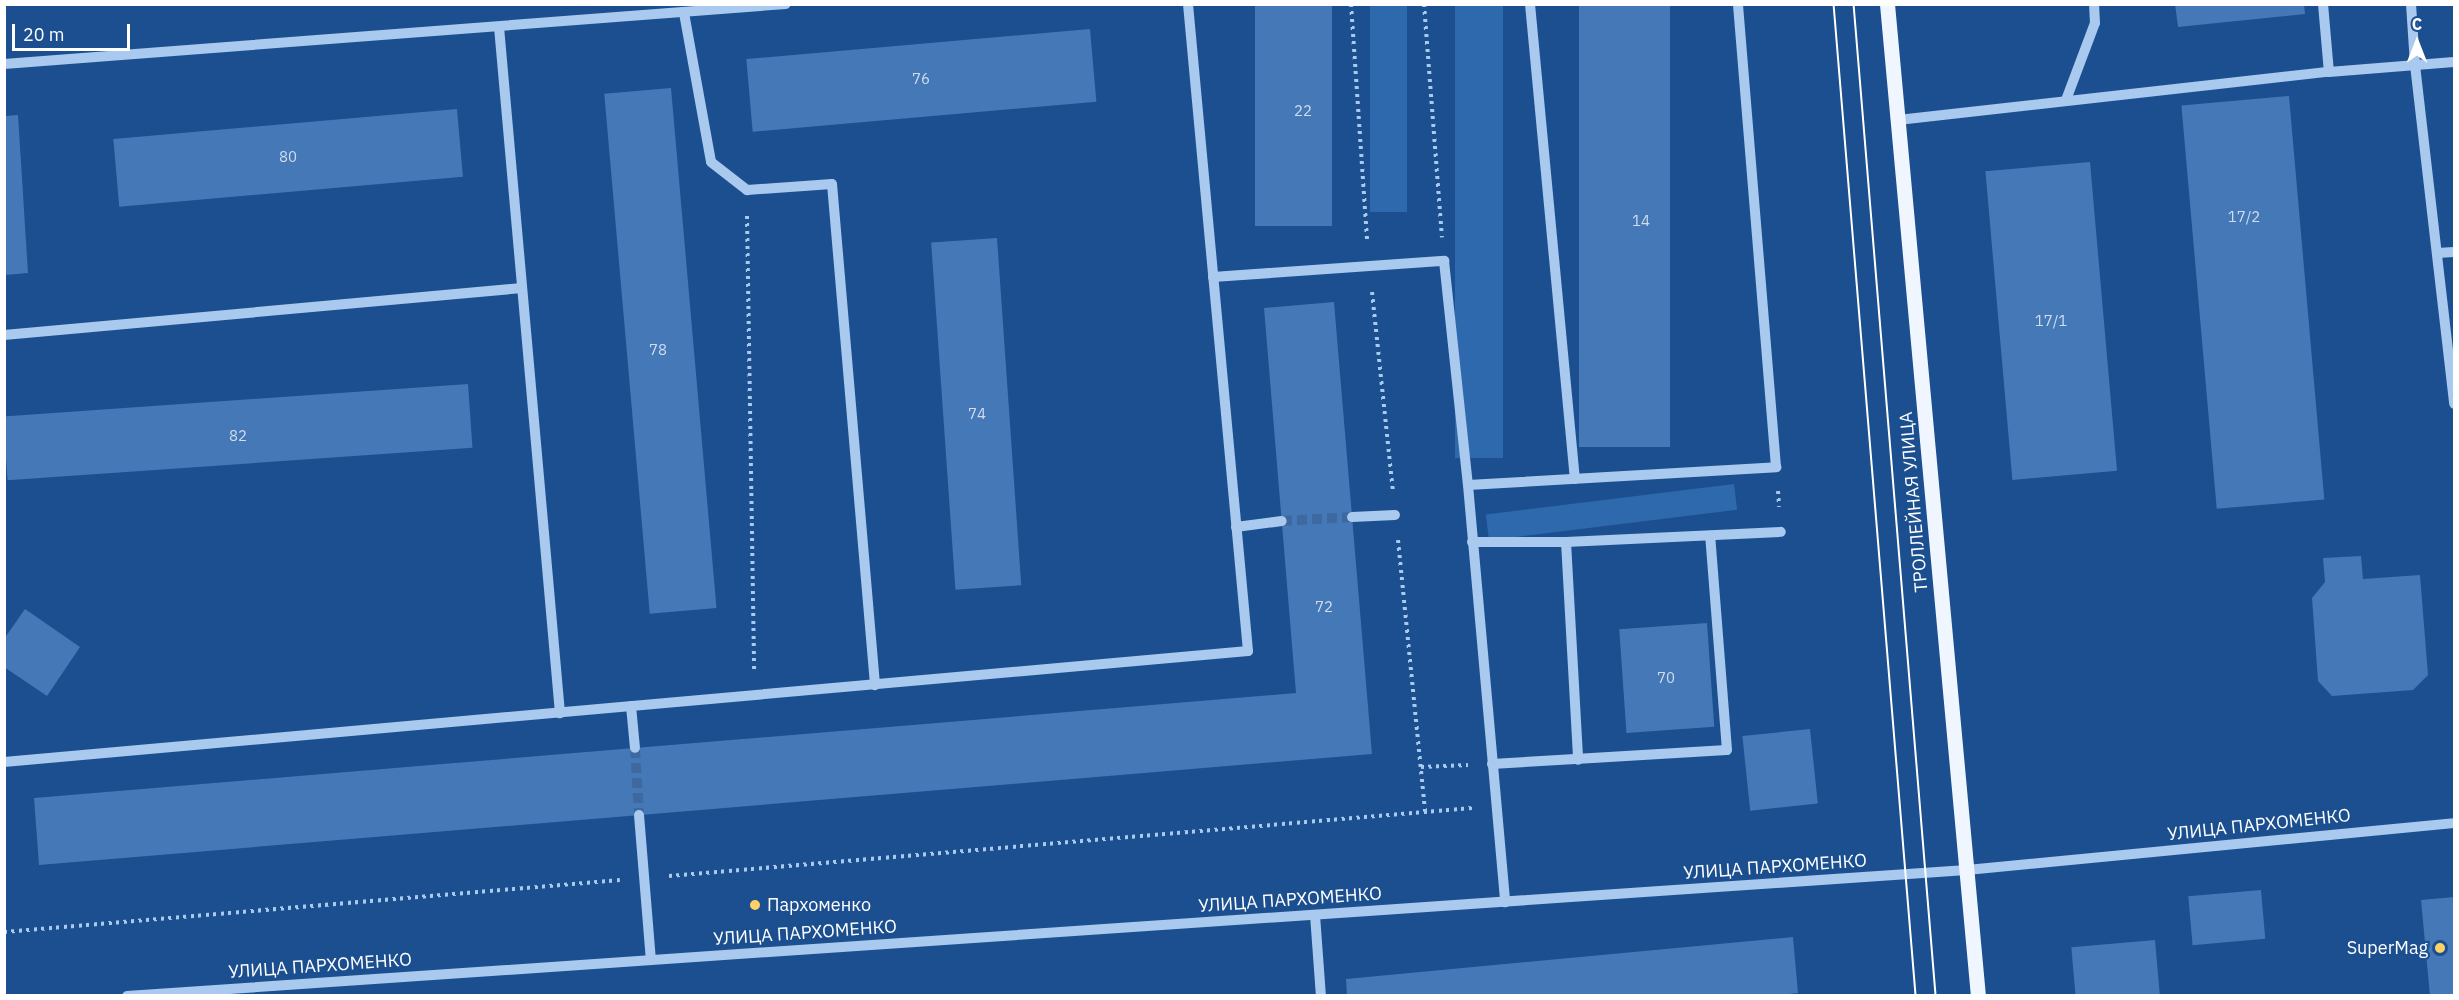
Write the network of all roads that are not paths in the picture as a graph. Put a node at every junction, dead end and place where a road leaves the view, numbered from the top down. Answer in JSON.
{"nodes":[{"id":1,"x":786,"y":4,"type":"edge"},
{"id":2,"x":1188,"y":4,"type":"edge"},
{"id":3,"x":1530,"y":4,"type":"edge"},
{"id":4,"x":1738,"y":4,"type":"edge"},
{"id":5,"x":1887,"y":4,"type":"edge"},
{"id":6,"x":2094,"y":4,"type":"edge"},
{"id":7,"x":2323,"y":4,"type":"edge"},
{"id":8,"x":2411,"y":4,"type":"edge"},
{"id":9,"x":684,"y":13,"type":"junction"},
{"id":10,"x":499,"y":27,"type":"junction"},
{"id":11,"x":2454,"y":62,"type":"edge"},
{"id":12,"x":4,"y":64,"type":"edge"},
{"id":13,"x":2415,"y":65,"type":"junction"},
{"id":14,"x":2329,"y":72,"type":"junction"},
{"id":15,"x":2066,"y":100,"type":"junction"},
{"id":16,"x":1898,"y":120,"type":"junction"},
{"id":17,"x":2454,"y":252,"type":"edge"},
{"id":18,"x":2437,"y":253,"type":"junction"},
{"id":19,"x":1213,"y":277,"type":"junction"},
{"id":20,"x":522,"y":288,"type":"junction"},
{"id":21,"x":4,"y":335,"type":"edge"},
{"id":22,"x":2454,"y":404,"type":"edge"},
{"id":23,"x":1575,"y":478,"type":"junction"},
{"id":24,"x":1468,"y":485,"type":"junction"},
{"id":25,"x":1395,"y":515,"type":"road end"},
{"id":26,"x":1353,"y":517,"type":"tunnel mouth"},
{"id":27,"x":1282,"y":521,"type":"tunnel mouth"},
{"id":28,"x":1236,"y":527,"type":"junction"},
{"id":29,"x":1781,"y":532,"type":"road end"},
{"id":30,"x":1710,"y":536,"type":"junction"},
{"id":31,"x":1472,"y":542,"type":"junction"},
{"id":32,"x":1566,"y":542,"type":"junction"},
{"id":33,"x":875,"y":684,"type":"junction"},
{"id":34,"x":631,"y":706,"type":"junction"},
{"id":35,"x":560,"y":713,"type":"junction"},
{"id":36,"x":635,"y":748,"type":"tunnel mouth"},
{"id":37,"x":1578,"y":759,"type":"junction"},
{"id":38,"x":4,"y":762,"type":"edge"},
{"id":39,"x":1492,"y":764,"type":"junction"},
{"id":40,"x":639,"y":815,"type":"tunnel mouth"},
{"id":41,"x":2454,"y":823,"type":"edge"},
{"id":42,"x":1967,"y":870,"type":"junction"},
{"id":43,"x":1505,"y":902,"type":"junction"},
{"id":44,"x":1315,"y":915,"type":"junction"},
{"id":45,"x":651,"y":960,"type":"junction"},
{"id":46,"x":127,"y":996,"type":"edge"},
{"id":47,"x":1321,"y":996,"type":"edge"},
{"id":48,"x":1978,"y":996,"type":"edge"}],
"edges":[{"from":1,"to":9,"type":"street"},
{"from":2,"to":19,"type":"street"},
{"from":3,"to":23,"type":"street"},
{"from":4,"to":23,"type":"street"},
{"from":5,"to":16,"type":"main road","name":"ТРОЛЛЕЙНАЯ УЛИЦА"},
{"from":6,"to":15,"type":"street"},
{"from":7,"to":14,"type":"street"},
{"from":8,"to":13,"type":"street"},
{"from":9,"to":10,"type":"street"},
{"from":9,"to":33,"type":"street"},
{"from":10,"to":12,"type":"street"},
{"from":10,"to":20,"type":"street"},
{"from":11,"to":13,"type":"street"},
{"from":13,"to":14,"type":"street"},
{"from":13,"to":18,"type":"street"},
{"from":14,"to":15,"type":"street"},
{"from":15,"to":16,"type":"street"},
{"from":16,"to":42,"type":"main road","name":"ТРОЛЛЕЙНАЯ УЛИЦА"},
{"from":17,"to":18,"type":"street"},
{"from":18,"to":22,"type":"street"},
{"from":19,"to":24,"type":"street"},
{"from":19,"to":28,"type":"street"},
{"from":20,"to":21,"type":"street"},
{"from":20,"to":35,"type":"street"},
{"from":23,"to":24,"type":"street"},
{"from":24,"to":31,"type":"street"},
{"from":25,"to":26,"type":"street"},
{"from":27,"to":28,"type":"street"},
{"from":28,"to":33,"type":"street"},
{"from":29,"to":30,"type":"street"},
{"from":30,"to":32,"type":"street"},
{"from":30,"to":37,"type":"street"},
{"from":31,"to":32,"type":"street"},
{"from":31,"to":39,"type":"street"},
{"from":32,"to":37,"type":"street"},
{"from":33,"to":34,"type":"street"},
{"from":34,"to":35,"type":"street"},
{"from":34,"to":36,"type":"street"},
{"from":35,"to":38,"type":"street"},
{"from":37,"to":39,"type":"street"},
{"from":39,"to":43,"type":"street"},
{"from":40,"to":45,"type":"street"},
{"from":41,"to":42,"type":"street","name":"УЛИЦА ПАРХОМЕНКО"},
{"from":42,"to":43,"type":"street","name":"УЛИЦА ПАРХОМЕНКО"},
{"from":42,"to":48,"type":"main road","name":"ТРОЛЛЕЙНАЯ УЛИЦА"},
{"from":43,"to":44,"type":"street","name":"УЛИЦА ПАРХОМЕНКО"},
{"from":44,"to":45,"type":"street","name":"УЛИЦА ПАРХОМЕНКО"},
{"from":44,"to":47,"type":"street"},
{"from":45,"to":46,"type":"street","name":"УЛИЦА ПАРХОМЕНКО"}]}
